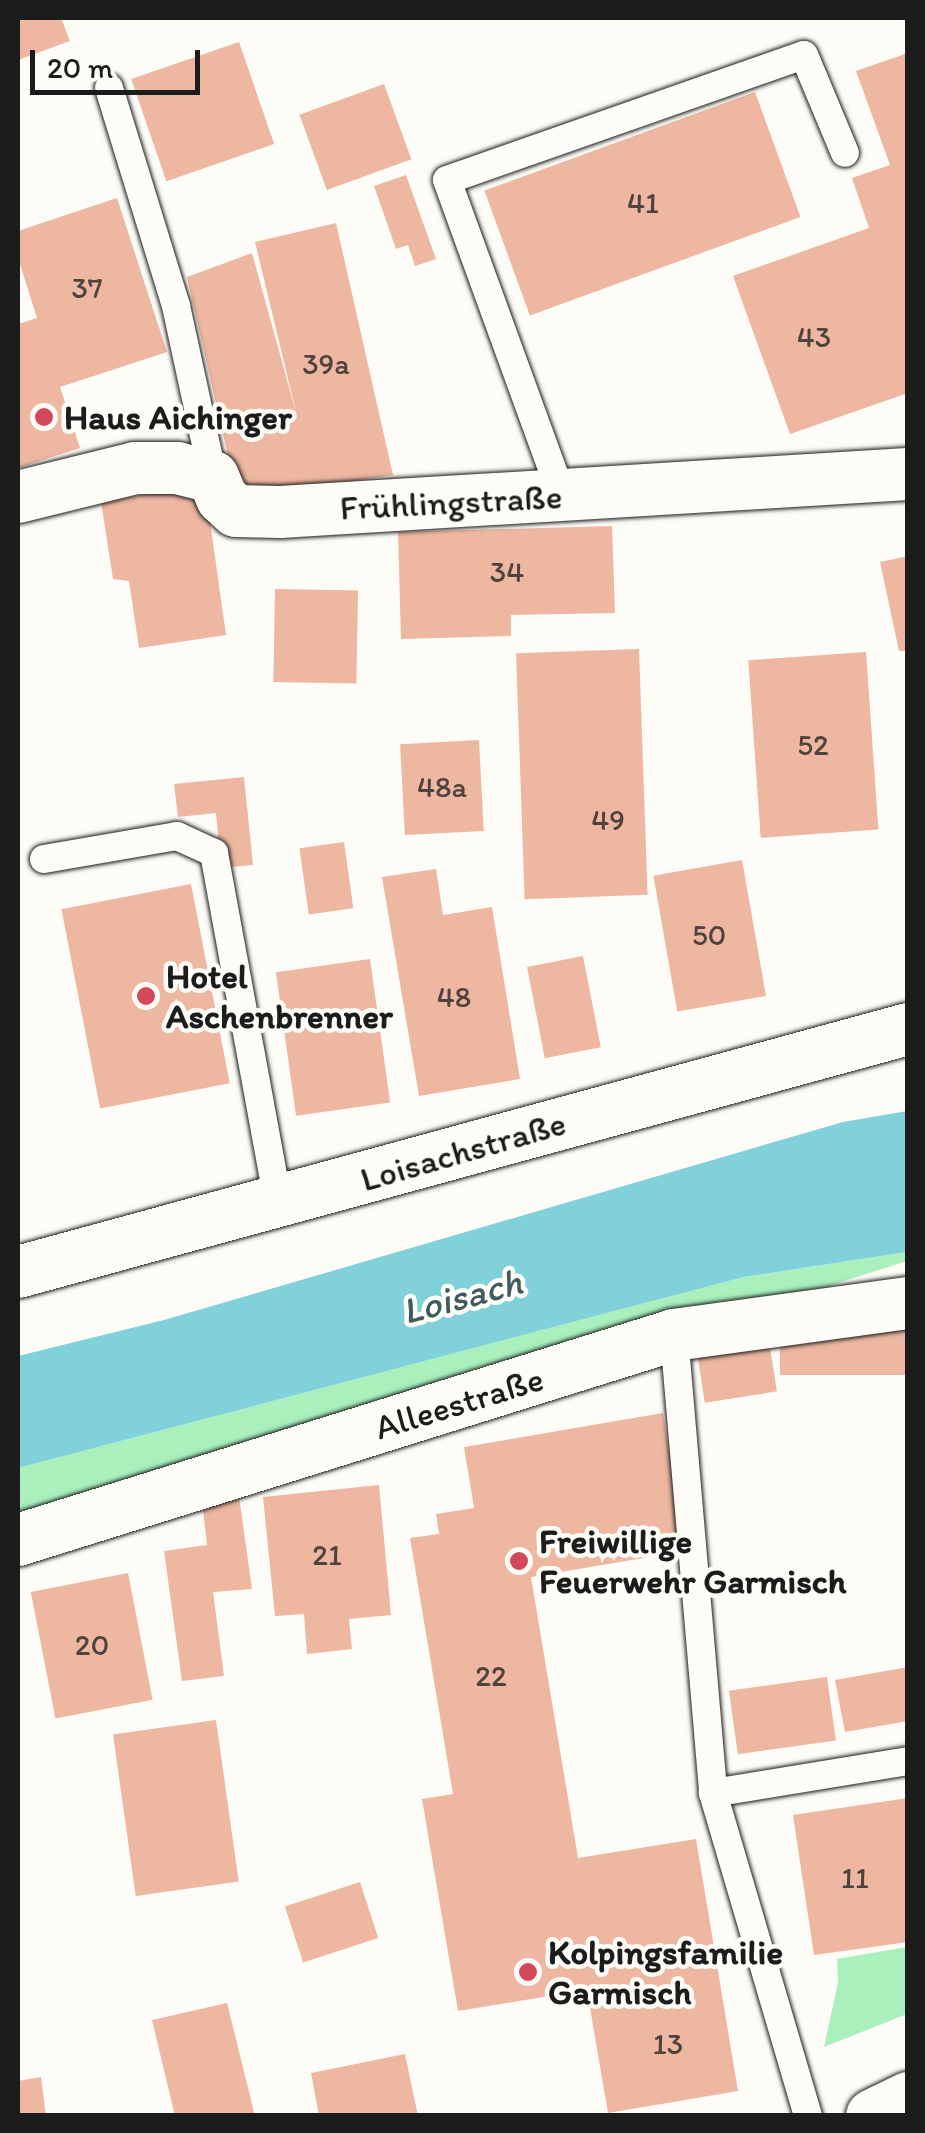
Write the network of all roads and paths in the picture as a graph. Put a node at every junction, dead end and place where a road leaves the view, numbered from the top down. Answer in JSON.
{"nodes":[{"id":1,"x":109,"y":88,"type":"dead end"},
{"id":2,"x":845,"y":154,"type":"dead end"},
{"id":3,"x":908,"y":474,"type":"edge"},
{"id":4,"x":212,"y":477,"type":"junction"},
{"id":5,"x":562,"y":496,"type":"junction"},
{"id":6,"x":18,"y":497,"type":"edge"},
{"id":7,"x":44,"y":858,"type":"dead end"},
{"id":8,"x":908,"y":1029,"type":"edge"},
{"id":9,"x":278,"y":1202,"type":"junction"},
{"id":10,"x":18,"y":1272,"type":"edge"},
{"id":11,"x":908,"y":1302,"type":"edge"},
{"id":12,"x":674,"y":1336,"type":"junction"},
{"id":13,"x":18,"y":1540,"type":"edge"},
{"id":14,"x":908,"y":1762,"type":"edge"},
{"id":15,"x":713,"y":1793,"type":"junction"},
{"id":16,"x":908,"y":2099,"type":"edge"},
{"id":17,"x":808,"y":2116,"type":"edge"},
{"id":18,"x":873,"y":2116,"type":"edge"}],
"edges":[{"from":1,"to":4,"type":"lane"},
{"from":2,"to":5,"type":"lane"},
{"from":3,"to":5,"type":"street","name":"Frühlingstraße"},
{"from":4,"to":5,"type":"street","name":"Frühlingstraße"},
{"from":4,"to":6,"type":"street"},
{"from":7,"to":9,"type":"lane"},
{"from":8,"to":9,"type":"street","name":"Loisachstraße"},
{"from":9,"to":10,"type":"street","name":"Loisachstraße"},
{"from":11,"to":12,"type":"street","name":"Alleestraße"},
{"from":12,"to":13,"type":"street","name":"Alleestraße"},
{"from":12,"to":15,"type":"lane"},
{"from":14,"to":15,"type":"lane"},
{"from":15,"to":17,"type":"lane"},
{"from":16,"to":18,"type":"main road"}]}
